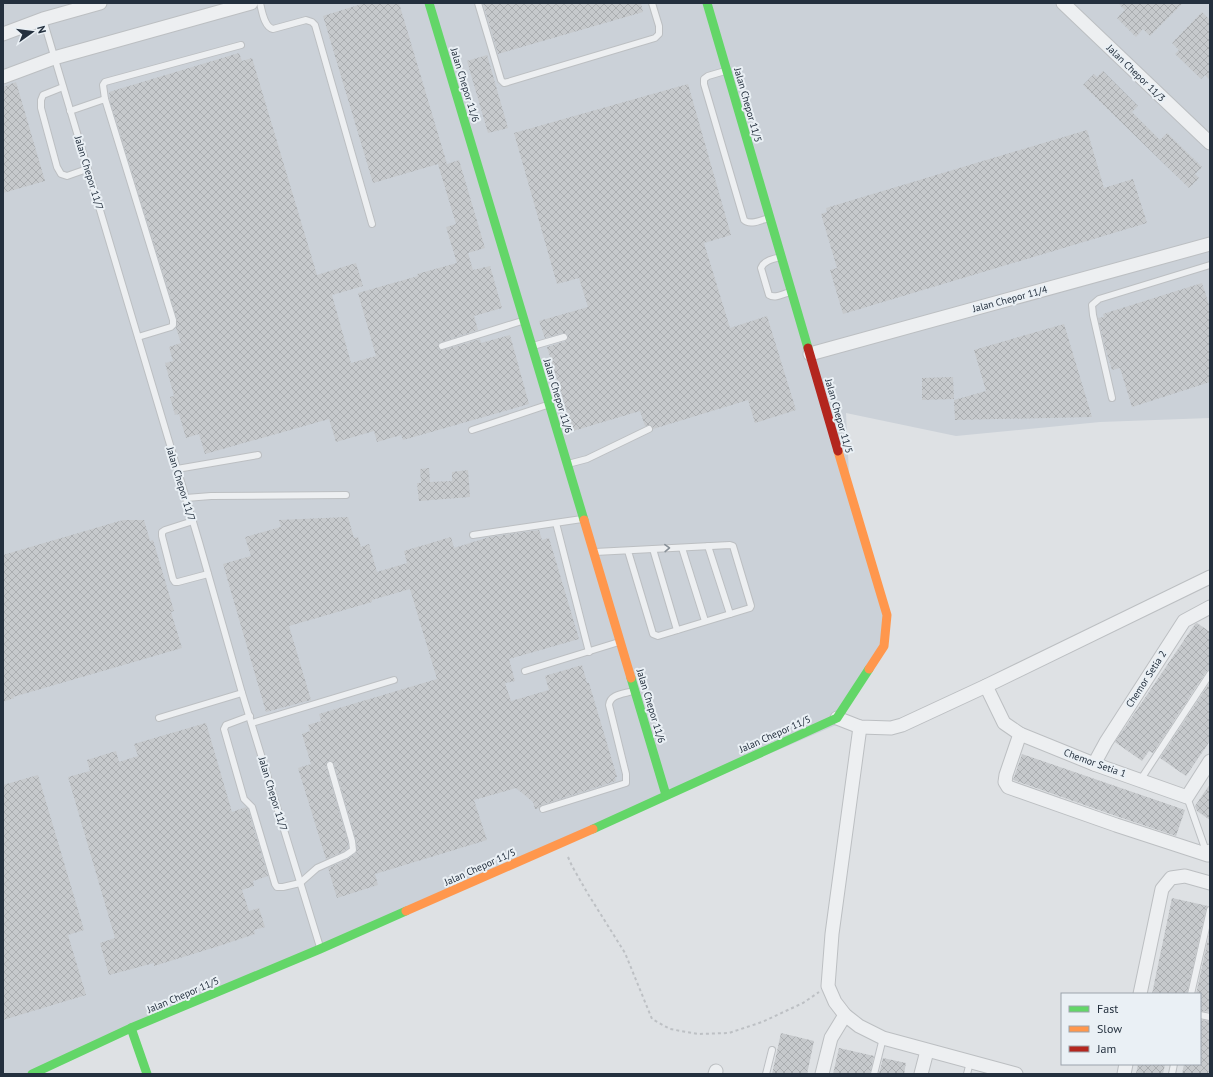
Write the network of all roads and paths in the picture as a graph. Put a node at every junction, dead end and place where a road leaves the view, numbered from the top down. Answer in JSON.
{"nodes":[{"id":1,"x":100,"y":3,"type":"edge"},
{"id":2,"x":251,"y":3,"type":"edge"},
{"id":3,"x":260,"y":3,"type":"edge"},
{"id":4,"x":429,"y":3,"type":"edge"},
{"id":5,"x":478,"y":3,"type":"edge"},
{"id":6,"x":652,"y":3,"type":"edge"},
{"id":7,"x":707,"y":3,"type":"edge"},
{"id":8,"x":1063,"y":3,"type":"edge"},
{"id":9,"x":43,"y":19,"type":"junction"},
{"id":10,"x":3,"y":34,"type":"edge"},
{"id":11,"x":240,"y":45,"type":"dead end"},
{"id":12,"x":54,"y":58,"type":"junction"},
{"id":13,"x":727,"y":71,"type":"junction"},
{"id":14,"x":3,"y":77,"type":"edge"},
{"id":15,"x":63,"y":87,"type":"junction"},
{"id":16,"x":106,"y":99,"type":"junction"},
{"id":17,"x":70,"y":110,"type":"junction"},
{"id":18,"x":1210,"y":143,"type":"edge"},
{"id":19,"x":87,"y":169,"type":"junction"},
{"id":20,"x":770,"y":218,"type":"junction"},
{"id":21,"x":372,"y":224,"type":"dead end"},
{"id":22,"x":1210,"y":244,"type":"edge"},
{"id":23,"x":781,"y":257,"type":"junction"},
{"id":24,"x":1210,"y":265,"type":"edge"},
{"id":25,"x":791,"y":291,"type":"junction"},
{"id":26,"x":524,"y":321,"type":"junction"},
{"id":27,"x":138,"y":337,"type":"junction"},
{"id":28,"x":564,"y":337,"type":"dead end"},
{"id":29,"x":442,"y":346,"type":"dead end"},
{"id":30,"x":532,"y":347,"type":"junction"},
{"id":31,"x":810,"y":354,"type":"junction"},
{"id":32,"x":1112,"y":398,"type":"dead end"},
{"id":33,"x":549,"y":405,"type":"junction"},
{"id":34,"x":649,"y":429,"type":"dead end"},
{"id":35,"x":472,"y":430,"type":"dead end"},
{"id":36,"x":258,"y":455,"type":"dead end"},
{"id":37,"x":567,"y":464,"type":"junction"},
{"id":38,"x":177,"y":469,"type":"junction"},
{"id":39,"x":346,"y":495,"type":"dead end"},
{"id":40,"x":186,"y":498,"type":"junction"},
{"id":41,"x":583,"y":519,"type":"junction"},
{"id":42,"x":192,"y":522,"type":"junction"},
{"id":43,"x":556,"y":523,"type":"junction"},
{"id":44,"x":473,"y":535,"type":"dead end"},
{"id":45,"x":708,"y":546,"type":"junction"},
{"id":46,"x":682,"y":548,"type":"junction"},
{"id":47,"x":653,"y":549,"type":"junction"},
{"id":48,"x":628,"y":550,"type":"junction"},
{"id":49,"x":593,"y":552,"type":"junction"},
{"id":50,"x":208,"y":574,"type":"junction"},
{"id":51,"x":1210,"y":577,"type":"edge"},
{"id":52,"x":1210,"y":607,"type":"edge"},
{"id":53,"x":730,"y":614,"type":"junction"},
{"id":54,"x":705,"y":621,"type":"junction"},
{"id":55,"x":677,"y":630,"type":"junction"},
{"id":56,"x":620,"y":642,"type":"junction"},
{"id":57,"x":589,"y":652,"type":"junction"},
{"id":58,"x":525,"y":671,"type":"dead end"},
{"id":59,"x":1210,"y":674,"type":"edge"},
{"id":60,"x":394,"y":680,"type":"dead end"},
{"id":61,"x":986,"y":686,"type":"junction"},
{"id":62,"x":635,"y":691,"type":"junction"},
{"id":63,"x":242,"y":693,"type":"junction"},
{"id":64,"x":250,"y":716,"type":"junction"},
{"id":65,"x":159,"y":718,"type":"dead end"},
{"id":66,"x":837,"y":718,"type":"junction"},
{"id":67,"x":252,"y":723,"type":"junction"},
{"id":68,"x":860,"y":727,"type":"junction"},
{"id":69,"x":1020,"y":734,"type":"junction"},
{"id":70,"x":1210,"y":761,"type":"edge"},
{"id":71,"x":1094,"y":764,"type":"junction"},
{"id":72,"x":330,"y":765,"type":"dead end"},
{"id":73,"x":1141,"y":779,"type":"junction"},
{"id":74,"x":666,"y":795,"type":"junction"},
{"id":75,"x":1187,"y":797,"type":"junction"},
{"id":76,"x":543,"y":809,"type":"dead end"},
{"id":77,"x":562,"y":843,"type":"junction"},
{"id":78,"x":1209,"y":853,"type":"edge"},
{"id":79,"x":300,"y":883,"type":"junction"},
{"id":80,"x":1210,"y":883,"type":"edge"},
{"id":81,"x":1210,"y":910,"type":"edge"},
{"id":82,"x":320,"y":949,"type":"junction"},
{"id":83,"x":828,"y":986,"type":"junction"},
{"id":84,"x":1140,"y":993,"type":"edge"},
{"id":85,"x":1190,"y":993,"type":"edge"},
{"id":86,"x":845,"y":1015,"type":"junction"},
{"id":87,"x":131,"y":1028,"type":"junction"},
{"id":88,"x":883,"y":1038,"type":"junction"},
{"id":89,"x":772,"y":1050,"type":"dead end"},
{"id":90,"x":927,"y":1050,"type":"junction"},
{"id":91,"x":969,"y":1068,"type":"edge"},
{"id":92,"x":46,"y":1071,"type":"edge"},
{"id":93,"x":32,"y":1074,"type":"edge"},
{"id":94,"x":147,"y":1074,"type":"edge"},
{"id":95,"x":766,"y":1074,"type":"edge"},
{"id":96,"x":822,"y":1074,"type":"edge"},
{"id":97,"x":874,"y":1074,"type":"edge"},
{"id":98,"x":921,"y":1074,"type":"edge"},
{"id":99,"x":1016,"y":1074,"type":"edge"}],
"edges":[{"from":1,"to":9,"type":"street"},
{"from":2,"to":12,"type":"street"},
{"from":3,"to":21,"type":"lane"},
{"from":4,"to":26,"type":"street","name":"Jalan Chepor 11/6"},
{"from":5,"to":6,"type":"lane"},
{"from":7,"to":13,"type":"street","name":"Jalan Chepor 11/5"},
{"from":8,"to":18,"type":"street","name":"Jalan Chepor 11/3"},
{"from":9,"to":10,"type":"street"},
{"from":9,"to":12,"type":"lane","name":"Jalan Chepor 11/7"},
{"from":11,"to":16,"type":"lane"},
{"from":12,"to":14,"type":"street"},
{"from":12,"to":15,"type":"lane","name":"Jalan Chepor 11/7"},
{"from":13,"to":20,"type":"street","name":"Jalan Chepor 11/5"},
{"from":13,"to":20,"type":"lane"},
{"from":15,"to":17,"type":"lane","name":"Jalan Chepor 11/7"},
{"from":15,"to":19,"type":"lane"},
{"from":16,"to":17,"type":"lane"},
{"from":16,"to":27,"type":"lane"},
{"from":17,"to":19,"type":"lane","name":"Jalan Chepor 11/7"},
{"from":19,"to":27,"type":"lane","name":"Jalan Chepor 11/7"},
{"from":20,"to":23,"type":"street","name":"Jalan Chepor 11/5"},
{"from":22,"to":31,"type":"street","name":"Jalan Chepor 11/4"},
{"from":23,"to":25,"type":"street","name":"Jalan Chepor 11/5"},
{"from":23,"to":25,"type":"lane"},
{"from":24,"to":32,"type":"lane"},
{"from":25,"to":31,"type":"street","name":"Jalan Chepor 11/5"},
{"from":26,"to":29,"type":"lane"},
{"from":26,"to":30,"type":"street","name":"Jalan Chepor 11/6"},
{"from":27,"to":38,"type":"lane","name":"Jalan Chepor 11/7"},
{"from":28,"to":30,"type":"lane"},
{"from":30,"to":33,"type":"street","name":"Jalan Chepor 11/6"},
{"from":31,"to":66,"type":"street","name":"Jalan Chepor 11/5"},
{"from":33,"to":35,"type":"lane"},
{"from":33,"to":37,"type":"street","name":"Jalan Chepor 11/6"},
{"from":34,"to":37,"type":"lane"},
{"from":36,"to":38,"type":"lane"},
{"from":37,"to":41,"type":"street","name":"Jalan Chepor 11/6"},
{"from":38,"to":40,"type":"lane","name":"Jalan Chepor 11/7"},
{"from":39,"to":40,"type":"lane"},
{"from":40,"to":42,"type":"lane","name":"Jalan Chepor 11/7"},
{"from":41,"to":43,"type":"lane"},
{"from":41,"to":49,"type":"street","name":"Jalan Chepor 11/6"},
{"from":42,"to":50,"type":"lane","name":"Jalan Chepor 11/7"},
{"from":42,"to":50,"type":"lane"},
{"from":43,"to":44,"type":"lane"},
{"from":43,"to":57,"type":"lane"},
{"from":45,"to":46,"type":"lane"},
{"from":45,"to":53,"type":"lane"},
{"from":45,"to":53,"type":"lane"},
{"from":47,"to":46,"type":"lane","one_way":true},
{"from":46,"to":54,"type":"lane"},
{"from":47,"to":48,"type":"lane"},
{"from":47,"to":55,"type":"lane"},
{"from":48,"to":49,"type":"lane"},
{"from":48,"to":55,"type":"lane"},
{"from":49,"to":56,"type":"street","name":"Jalan Chepor 11/6"},
{"from":50,"to":63,"type":"lane","name":"Jalan Chepor 11/7"},
{"from":51,"to":61,"type":"street"},
{"from":52,"to":71,"type":"street","name":"Chemor Setia 2"},
{"from":53,"to":54,"type":"lane"},
{"from":54,"to":55,"type":"lane"},
{"from":56,"to":57,"type":"lane"},
{"from":56,"to":62,"type":"street","name":"Jalan Chepor 11/6"},
{"from":57,"to":58,"type":"lane"},
{"from":59,"to":73,"type":"lane"},
{"from":60,"to":67,"type":"lane"},
{"from":61,"to":68,"type":"street"},
{"from":61,"to":69,"type":"street","name":"Chemor Setia 1"},
{"from":62,"to":74,"type":"street","name":"Jalan Chepor 11/6"},
{"from":62,"to":76,"type":"lane"},
{"from":63,"to":64,"type":"lane","name":"Jalan Chepor 11/7"},
{"from":63,"to":65,"type":"lane"},
{"from":64,"to":67,"type":"lane","name":"Jalan Chepor 11/7"},
{"from":64,"to":79,"type":"lane"},
{"from":66,"to":68,"type":"street"},
{"from":66,"to":74,"type":"street","name":"Jalan Chepor 11/5"},
{"from":67,"to":79,"type":"lane","name":"Jalan Chepor 11/7"},
{"from":68,"to":83,"type":"street"},
{"from":69,"to":71,"type":"street","name":"Chemor Setia 1"},
{"from":69,"to":78,"type":"street"},
{"from":70,"to":75,"type":"street"},
{"from":71,"to":73,"type":"street","name":"Chemor Setia 1"},
{"from":72,"to":79,"type":"lane"},
{"from":73,"to":75,"type":"street","name":"Chemor Setia 1"},
{"from":74,"to":77,"type":"street","name":"Jalan Chepor 11/5"},
{"from":75,"to":78,"type":"lane"},
{"from":77,"to":82,"type":"street","name":"Jalan Chepor 11/5"},
{"from":77,"to":83,"type":"path"},
{"from":79,"to":82,"type":"lane","name":"Jalan Chepor 11/7"},
{"from":80,"to":84,"type":"street"},
{"from":81,"to":85,"type":"lane"},
{"from":82,"to":87,"type":"street","name":"Jalan Chepor 11/5"},
{"from":83,"to":86,"type":"street"},
{"from":86,"to":88,"type":"street"},
{"from":86,"to":96,"type":"street"},
{"from":87,"to":92,"type":"street","name":"Jalan Chepor 11/5"},
{"from":87,"to":94,"type":"street"},
{"from":88,"to":90,"type":"street"},
{"from":88,"to":97,"type":"lane"},
{"from":89,"to":95,"type":"lane"},
{"from":90,"to":91,"type":"street"},
{"from":90,"to":98,"type":"street"},
{"from":91,"to":99,"type":"street"},
{"from":92,"to":93,"type":"street","name":"Jalan Chepor 11/5"}]}
